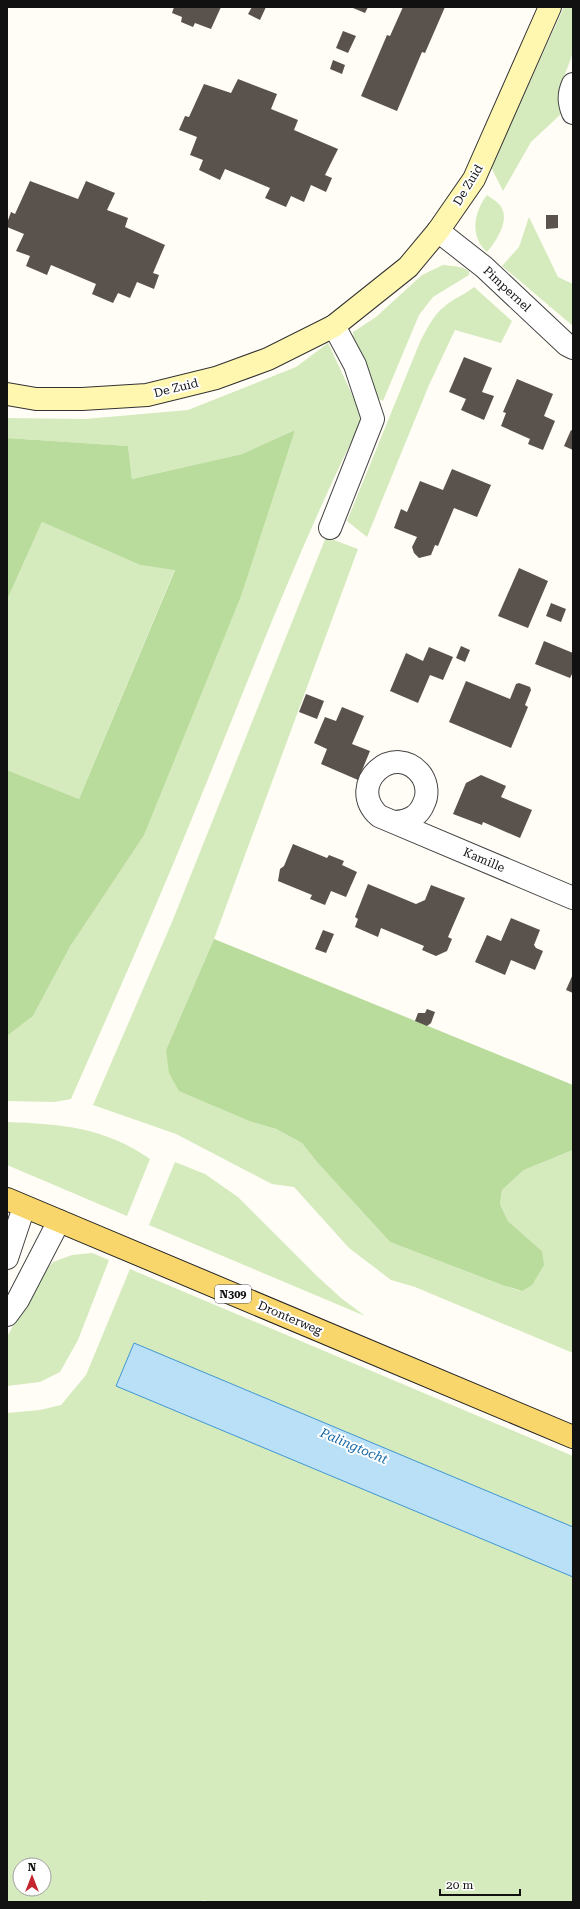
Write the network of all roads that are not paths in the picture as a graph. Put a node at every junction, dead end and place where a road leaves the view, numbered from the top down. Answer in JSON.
{"nodes":[{"id":1,"x":550,"y":7,"type":"edge"},
{"id":2,"x":573,"y":84,"type":"edge"},
{"id":3,"x":573,"y":113,"type":"edge"},
{"id":4,"x":438,"y":231,"type":"junction"},
{"id":5,"x":334,"y":326,"type":"junction"},
{"id":6,"x":573,"y":348,"type":"edge"},
{"id":7,"x":7,"y":394,"type":"edge"},
{"id":8,"x":330,"y":528,"type":"dead end"},
{"id":9,"x":395,"y":822,"type":"dead end"},
{"id":10,"x":573,"y":898,"type":"edge"},
{"id":11,"x":16,"y":1203,"type":"edge"},
{"id":12,"x":59,"y":1221,"type":"junction"},
{"id":13,"x":7,"y":1258,"type":"edge"},
{"id":14,"x":7,"y":1315,"type":"edge"},
{"id":15,"x":573,"y":1437,"type":"edge"}],
"edges":[{"from":1,"to":4,"type":"street","name":"De Zuid"},
{"from":2,"to":3,"type":"street"},
{"from":4,"to":5,"type":"street","name":"De Zuid"},
{"from":4,"to":6,"type":"street","name":"Pimpernel"},
{"from":5,"to":7,"type":"street","name":"De Zuid"},
{"from":5,"to":8,"type":"street"},
{"from":9,"to":10,"type":"street","name":"Kamille"},
{"from":11,"to":12,"type":"main road","name":"Dronterweg","number":"N309"},
{"from":11,"to":13,"type":"street"},
{"from":12,"to":14,"type":"street"},
{"from":12,"to":15,"type":"main road","name":"Dronterweg","number":"N309"}]}
